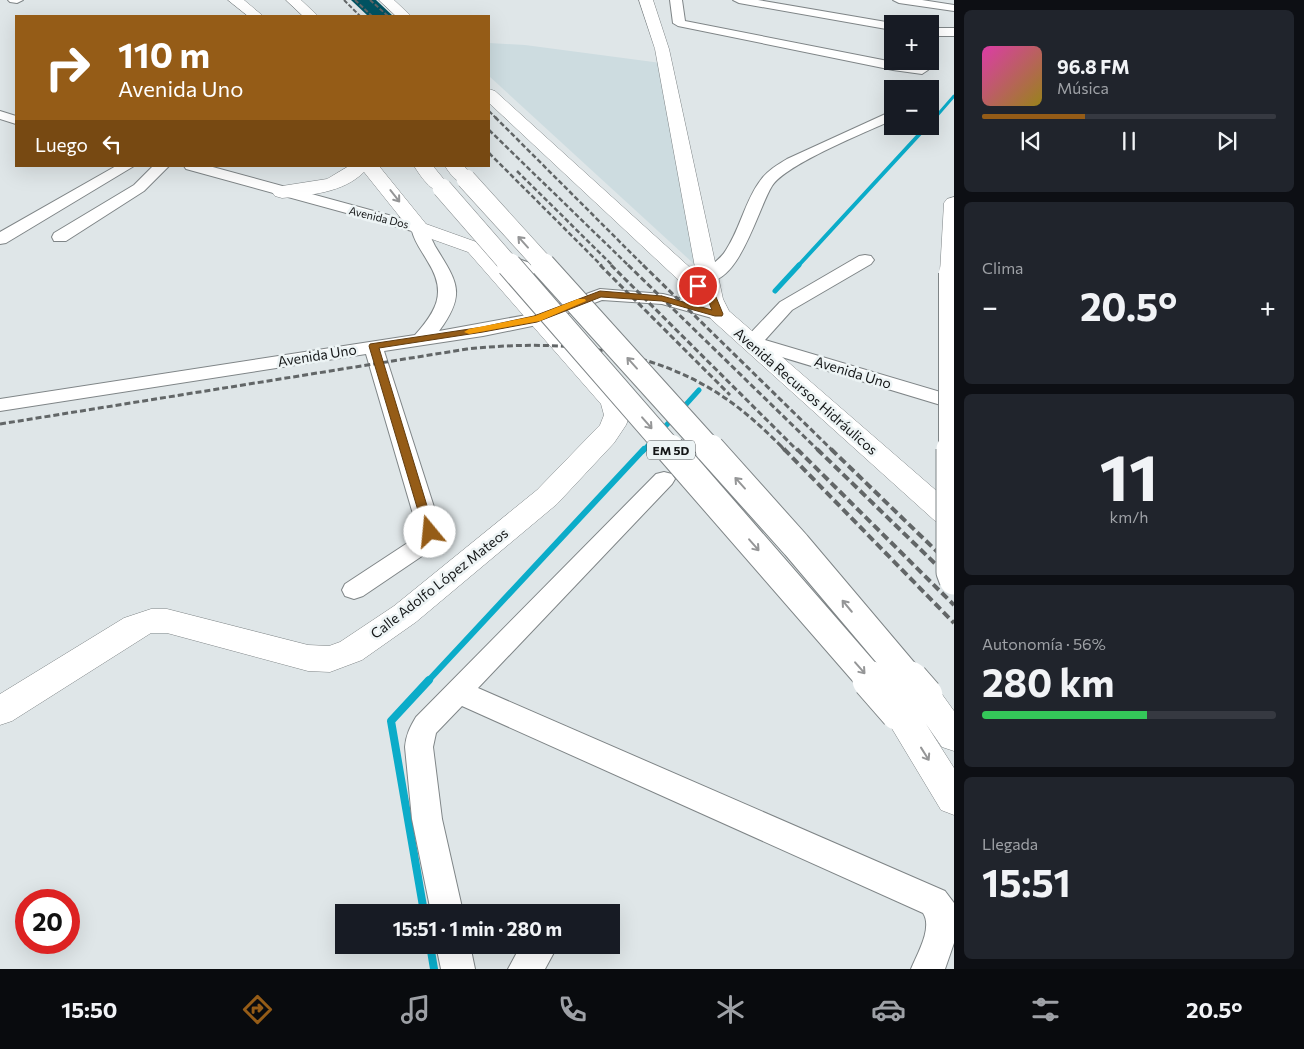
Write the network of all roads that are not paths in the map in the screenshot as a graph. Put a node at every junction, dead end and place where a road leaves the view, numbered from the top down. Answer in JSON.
{"nodes":[{"id":1,"x":220,"y":0,"type":"edge"},
{"id":2,"x":235,"y":0,"type":"edge"},
{"id":3,"x":292,"y":0,"type":"edge"},
{"id":4,"x":386,"y":0,"type":"edge"},
{"id":5,"x":676,"y":0,"type":"edge"},
{"id":6,"x":739,"y":0,"type":"edge"},
{"id":7,"x":899,"y":0,"type":"edge"},
{"id":8,"x":649,"y":1,"type":"edge"},
{"id":9,"x":954,"y":8,"type":"edge"},
{"id":10,"x":241,"y":15,"type":"edge"},
{"id":11,"x":255,"y":15,"type":"edge"},
{"id":12,"x":310,"y":15,"type":"edge"},
{"id":13,"x":403,"y":15,"type":"edge"},
{"id":14,"x":884,"y":26,"type":"edge"},
{"id":15,"x":939,"y":32,"type":"edge"},
{"id":16,"x":954,"y":32,"type":"edge"},
{"id":17,"x":884,"y":64,"type":"edge"},
{"id":18,"x":490,"y":95,"type":"edge"},
{"id":19,"x":0,"y":116,"type":"edge"},
{"id":20,"x":884,"y":119,"type":"edge"},
{"id":21,"x":15,"y":120,"type":"edge"},
{"id":22,"x":125,"y":167,"type":"edge"},
{"id":23,"x":161,"y":167,"type":"edge"},
{"id":24,"x":194,"y":167,"type":"edge"},
{"id":25,"x":359,"y":167,"type":"edge"},
{"id":26,"x":424,"y":167,"type":"edge"},
{"id":27,"x":381,"y":169,"type":"edge"},
{"id":28,"x":282,"y":192,"type":"junction"},
{"id":29,"x":440,"y":197,"type":"edge"},
{"id":30,"x":320,"y":202,"type":"junction"},
{"id":31,"x":954,"y":203,"type":"edge"},
{"id":32,"x":60,"y":237,"type":"dead end"},
{"id":33,"x":0,"y":238,"type":"edge"},
{"id":34,"x":475,"y":248,"type":"junction"},
{"id":35,"x":865,"y":260,"type":"dead end"},
{"id":36,"x":708,"y":277,"type":"junction"},
{"id":37,"x":600,"y":294,"type":"junction"},
{"id":38,"x":716,"y":306,"type":"junction"},
{"id":39,"x":537,"y":319,"type":"junction"},
{"id":40,"x":422,"y":338,"type":"junction"},
{"id":41,"x":752,"y":342,"type":"junction"},
{"id":42,"x":374,"y":346,"type":"junction"},
{"id":43,"x":954,"y":403,"type":"edge"},
{"id":44,"x":0,"y":405,"type":"edge"},
{"id":45,"x":664,"y":479,"type":"dead end"},
{"id":46,"x":954,"y":522,"type":"edge"},
{"id":47,"x":954,"y":580,"type":"edge"},
{"id":48,"x":354,"y":590,"type":"dead end"},
{"id":49,"x":459,"y":692,"type":"junction"},
{"id":50,"x":912,"y":704,"type":"junction"},
{"id":51,"x":0,"y":711,"type":"edge"},
{"id":52,"x":954,"y":737,"type":"edge"},
{"id":53,"x":954,"y":799,"type":"edge"},
{"id":54,"x":445,"y":904,"type":"edge"},
{"id":55,"x":455,"y":954,"type":"edge"},
{"id":56,"x":535,"y":954,"type":"edge"},
{"id":57,"x":458,"y":969,"type":"edge"},
{"id":58,"x":525,"y":969,"type":"edge"},
{"id":59,"x":928,"y":969,"type":"edge"}],
"edges":[{"from":1,"to":10,"type":"main road"},
{"from":2,"to":11,"type":"main road"},
{"from":3,"to":12,"type":"main road"},
{"from":4,"to":13,"type":"main road"},
{"from":5,"to":17,"type":"street"},
{"from":6,"to":14,"type":"street"},
{"from":7,"to":9,"type":"street"},
{"from":8,"to":36,"type":"main road"},
{"from":15,"to":16,"type":"street"},
{"from":18,"to":38,"type":"main road","name":"Avenida Recursos Hidráulicos"},
{"from":19,"to":21,"type":"street"},
{"from":20,"to":36,"type":"street"},
{"from":22,"to":33,"type":"street"},
{"from":23,"to":32,"type":"street"},
{"from":24,"to":28,"type":"street","name":"Avenida Dos"},
{"from":25,"to":28,"type":"main road"},
{"from":26,"to":29,"type":"main road","number":"EM 5D"},
{"from":27,"to":29,"type":"main road"},
{"from":27,"to":30,"type":"main road"},
{"from":28,"to":30,"type":"street","name":"Avenida Dos"},
{"from":29,"to":30,"type":"street","name":"Avenida Dos"},
{"from":29,"to":34,"type":"main road","name":"Avenida Dos"},
{"from":29,"to":40,"type":"street"},
{"from":29,"to":50,"type":"main road","number":"EM 5D","bridge":true},
{"from":31,"to":47,"type":"main road","bridge":true},
{"from":34,"to":37,"type":"street"},
{"from":34,"to":39,"type":"main road","name":"Avenida Dos"},
{"from":35,"to":41,"type":"street"},
{"from":36,"to":38,"type":"main road"},
{"from":37,"to":38,"type":"street","name":"Avenida Uno"},
{"from":37,"to":39,"type":"street","name":"Avenida Uno"},
{"from":38,"to":41,"type":"main road","name":"Avenida Recursos Hidráulicos"},
{"from":39,"to":40,"type":"street","name":"Avenida Uno"},
{"from":39,"to":51,"type":"main road","name":"Calle Adolfo López Mateos"},
{"from":40,"to":42,"type":"street","name":"Avenida Uno"},
{"from":41,"to":43,"type":"street","name":"Avenida Uno"},
{"from":41,"to":46,"type":"main road","name":"Avenida Recursos Hidráulicos"},
{"from":42,"to":44,"type":"street","name":"Avenida Uno"},
{"from":42,"to":48,"type":"street"},
{"from":45,"to":49,"type":"street"},
{"from":49,"to":54,"type":"street"},
{"from":49,"to":59,"type":"street"},
{"from":50,"to":52,"type":"main road","number":"EM 5D"},
{"from":50,"to":53,"type":"main road","number":"EM 5D","one_way":true},
{"from":55,"to":57,"type":"street"},
{"from":56,"to":58,"type":"street"}]}
